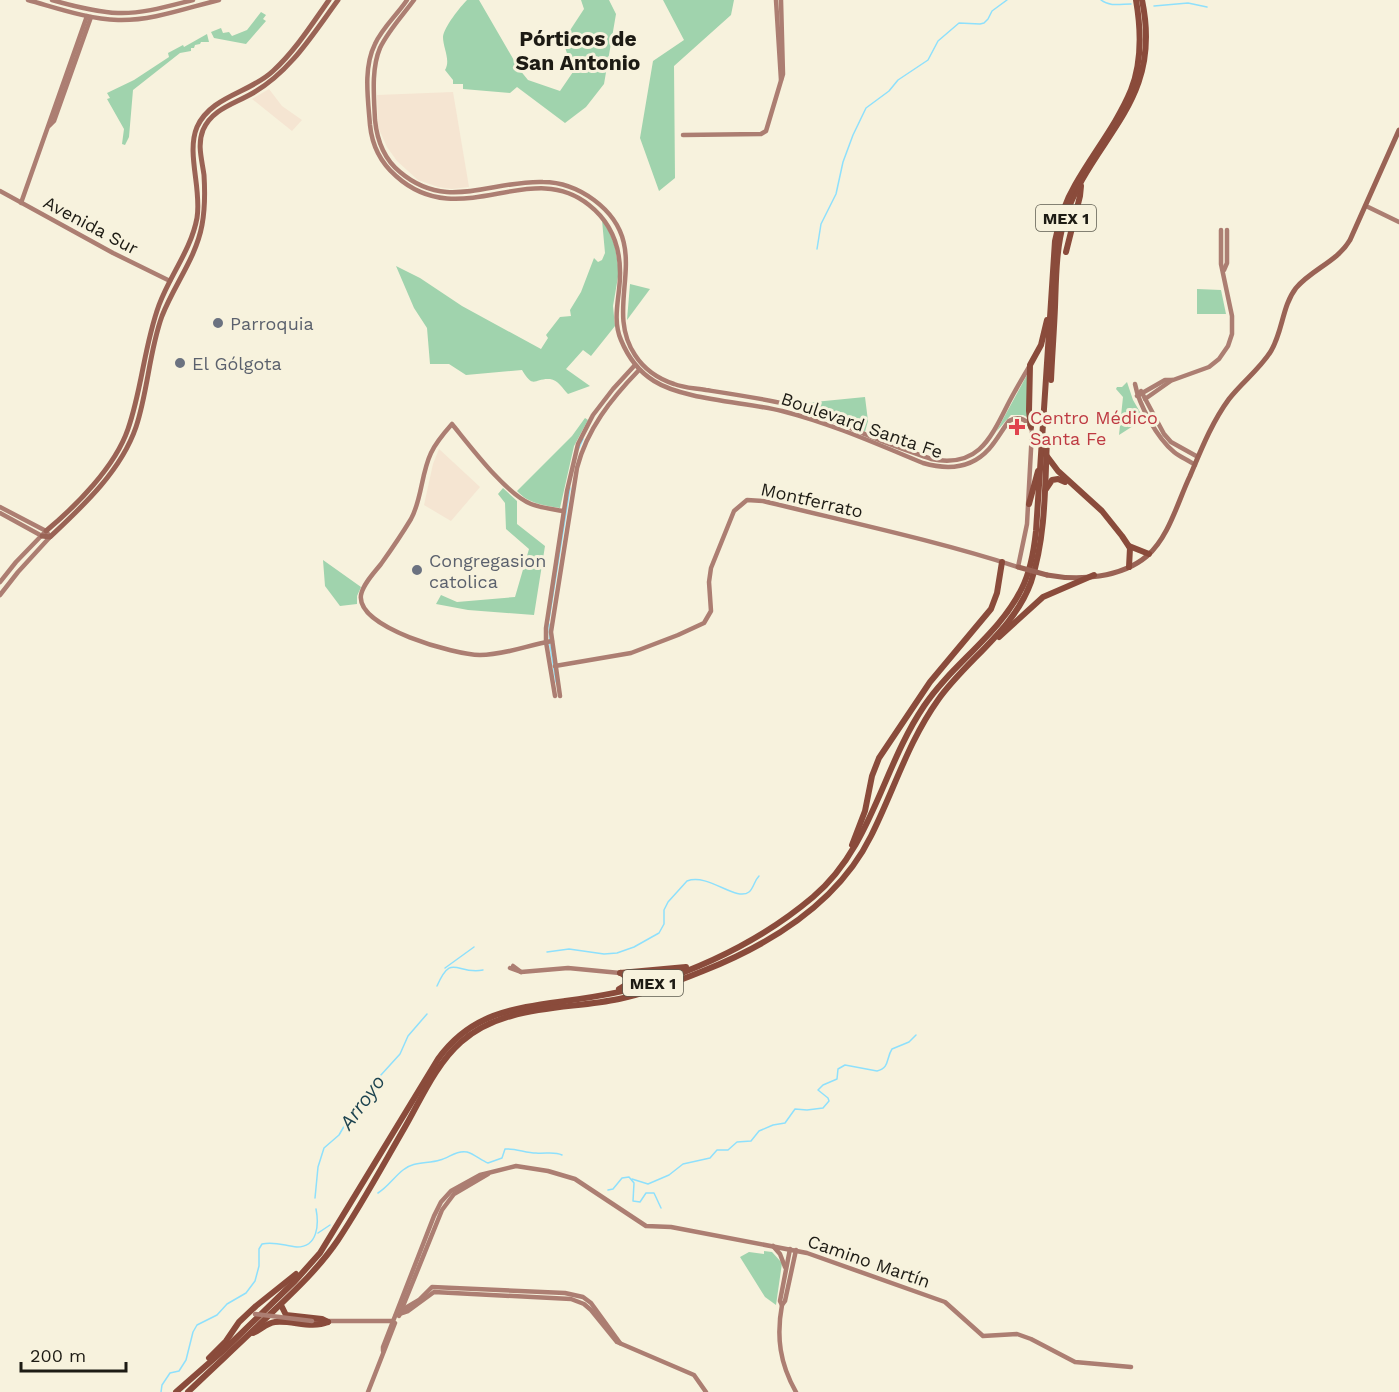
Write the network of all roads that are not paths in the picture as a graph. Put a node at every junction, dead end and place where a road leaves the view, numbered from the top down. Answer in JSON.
{"nodes":[{"id":1,"x":28,"y":0,"type":"edge"},
{"id":2,"x":52,"y":0,"type":"edge"},
{"id":3,"x":193,"y":0,"type":"edge"},
{"id":4,"x":219,"y":0,"type":"edge"},
{"id":5,"x":329,"y":0,"type":"edge"},
{"id":6,"x":338,"y":0,"type":"edge"},
{"id":7,"x":411,"y":0,"type":"edge"},
{"id":8,"x":776,"y":0,"type":"edge"},
{"id":9,"x":781,"y":0,"type":"edge"},
{"id":10,"x":1136,"y":0,"type":"edge"},
{"id":11,"x":1142,"y":0,"type":"edge"},
{"id":12,"x":209,"y":1,"type":"edge"},
{"id":13,"x":89,"y":16,"type":"junction"},
{"id":14,"x":781,"y":74,"type":"junction"},
{"id":15,"x":1399,"y":130,"type":"edge"},
{"id":16,"x":683,"y":135,"type":"dead end"},
{"id":17,"x":1081,"y":183,"type":"junction"},
{"id":18,"x":0,"y":191,"type":"edge"},
{"id":19,"x":21,"y":203,"type":"junction"},
{"id":20,"x":1366,"y":206,"type":"junction"},
{"id":21,"x":1399,"y":222,"type":"edge"},
{"id":22,"x":1224,"y":230,"type":"dead end"},
{"id":23,"x":1066,"y":252,"type":"dead end"},
{"id":24,"x":170,"y":281,"type":"junction"},
{"id":25,"x":1050,"y":306,"type":"junction"},
{"id":26,"x":153,"y":322,"type":"junction"},
{"id":27,"x":160,"y":324,"type":"junction"},
{"id":28,"x":1030,"y":365,"type":"junction"},
{"id":29,"x":640,"y":366,"type":"junction"},
{"id":30,"x":1141,"y":398,"type":"junction"},
{"id":31,"x":596,"y":416,"type":"junction"},
{"id":32,"x":1031,"y":426,"type":"junction"},
{"id":33,"x":1046,"y":454,"type":"junction"},
{"id":34,"x":1198,"y":457,"type":"junction"},
{"id":35,"x":1041,"y":462,"type":"junction"},
{"id":36,"x":113,"y":464,"type":"junction"},
{"id":37,"x":1194,"y":465,"type":"junction"},
{"id":38,"x":1074,"y":487,"type":"junction"},
{"id":39,"x":1043,"y":496,"type":"junction"},
{"id":40,"x":1029,"y":504,"type":"junction"},
{"id":41,"x":0,"y":507,"type":"edge"},
{"id":42,"x":563,"y":511,"type":"junction"},
{"id":43,"x":0,"y":513,"type":"edge"},
{"id":44,"x":44,"y":534,"type":"junction"},
{"id":45,"x":50,"y":537,"type":"junction"},
{"id":46,"x":1130,"y":546,"type":"junction"},
{"id":47,"x":1149,"y":554,"type":"junction"},
{"id":48,"x":1002,"y":562,"type":"junction"},
{"id":49,"x":1018,"y":567,"type":"junction"},
{"id":50,"x":1130,"y":567,"type":"junction"},
{"id":51,"x":1094,"y":575,"type":"junction"},
{"id":52,"x":0,"y":582,"type":"edge"},
{"id":53,"x":0,"y":596,"type":"edge"},
{"id":54,"x":549,"y":641,"type":"junction"},
{"id":55,"x":988,"y":644,"type":"junction"},
{"id":56,"x":555,"y":666,"type":"junction"},
{"id":57,"x":847,"y":858,"type":"junction"},
{"id":58,"x":696,"y":966,"type":"junction"},
{"id":59,"x":512,"y":967,"type":"dead end"},
{"id":60,"x":620,"y":973,"type":"junction"},
{"id":61,"x":605,"y":995,"type":"junction"},
{"id":62,"x":772,"y":1246,"type":"junction"},
{"id":63,"x":793,"y":1250,"type":"junction"},
{"id":64,"x":310,"y":1265,"type":"junction"},
{"id":65,"x":786,"y":1270,"type":"junction"},
{"id":66,"x":281,"y":1305,"type":"junction"},
{"id":67,"x":782,"y":1305,"type":"junction"},
{"id":68,"x":252,"y":1313,"type":"junction"},
{"id":69,"x":397,"y":1315,"type":"junction"},
{"id":70,"x":328,"y":1322,"type":"junction"},
{"id":71,"x":250,"y":1334,"type":"junction"},
{"id":72,"x":1131,"y":1367,"type":"dead end"},
{"id":73,"x":198,"y":1373,"type":"junction"},
{"id":74,"x":176,"y":1392,"type":"edge"},
{"id":75,"x":188,"y":1392,"type":"edge"},
{"id":76,"x":368,"y":1392,"type":"edge"},
{"id":77,"x":706,"y":1392,"type":"edge"},
{"id":78,"x":796,"y":1392,"type":"edge"}],
"edges":[{"from":1,"to":13,"type":"street"},
{"from":2,"to":3,"type":"street"},
{"from":4,"to":12,"type":"street"},
{"from":5,"to":24,"type":"main road"},
{"from":6,"to":27,"type":"main road"},
{"from":7,"to":29,"type":"street"},
{"from":8,"to":14,"type":"street"},
{"from":9,"to":14,"type":"street"},
{"from":10,"to":25,"type":"highway","number":"MEX 1"},
{"from":11,"to":17,"type":"highway","number":"MEX 1"},
{"from":12,"to":13,"type":"street"},
{"from":13,"to":19,"type":"street"},
{"from":14,"to":16,"type":"street"},
{"from":15,"to":20,"type":"main road"},
{"from":17,"to":23,"type":"highway"},
{"from":17,"to":33,"type":"highway","number":"MEX 1"},
{"from":18,"to":19,"type":"street","name":"Avenida Sur"},
{"from":19,"to":24,"type":"street","name":"Avenida Sur"},
{"from":20,"to":21,"type":"street"},
{"from":20,"to":34,"type":"main road"},
{"from":22,"to":30,"type":"street"},
{"from":24,"to":26,"type":"main road"},
{"from":25,"to":28,"type":"highway"},
{"from":25,"to":35,"type":"highway","number":"MEX 1"},
{"from":26,"to":27,"type":"main road"},
{"from":26,"to":36,"type":"main road"},
{"from":27,"to":36,"type":"main road"},
{"from":28,"to":29,"type":"street","name":"Boulevard Santa Fe"},
{"from":28,"to":32,"type":"highway"},
{"from":29,"to":31,"type":"street"},
{"from":29,"to":32,"type":"street","name":"Boulevard Santa Fe"},
{"from":30,"to":34,"type":"street"},
{"from":30,"to":37,"type":"street"},
{"from":31,"to":42,"type":"street"},
{"from":31,"to":54,"type":"street"},
{"from":32,"to":40,"type":"street"},
{"from":33,"to":38,"type":"highway"},
{"from":33,"to":39,"type":"highway","number":"MEX 1"},
{"from":34,"to":37,"type":"main road"},
{"from":35,"to":40,"type":"highway"},
{"from":35,"to":57,"type":"highway","number":"MEX 1"},
{"from":36,"to":44,"type":"main road"},
{"from":36,"to":45,"type":"main road"},
{"from":37,"to":47,"type":"main road"},
{"from":38,"to":39,"type":"highway"},
{"from":38,"to":46,"type":"highway"},
{"from":39,"to":55,"type":"highway","number":"MEX 1"},
{"from":40,"to":49,"type":"street"},
{"from":41,"to":44,"type":"street"},
{"from":42,"to":54,"type":"street"},
{"from":42,"to":54,"type":"street"},
{"from":43,"to":44,"type":"street"},
{"from":44,"to":45,"type":"main road"},
{"from":44,"to":52,"type":"street"},
{"from":45,"to":53,"type":"street"},
{"from":46,"to":47,"type":"highway"},
{"from":46,"to":50,"type":"highway"},
{"from":47,"to":50,"type":"main road"},
{"from":48,"to":49,"type":"street"},
{"from":48,"to":56,"type":"street","name":"Montferrato"},
{"from":48,"to":57,"type":"highway"},
{"from":49,"to":51,"type":"main road","bridge":true},
{"from":50,"to":51,"type":"main road"},
{"from":51,"to":55,"type":"highway"},
{"from":54,"to":56,"type":"street"},
{"from":54,"to":56,"type":"street"},
{"from":55,"to":66,"type":"highway","number":"MEX 1"},
{"from":57,"to":58,"type":"highway","number":"MEX 1"},
{"from":58,"to":60,"type":"highway"},
{"from":58,"to":61,"type":"highway","number":"MEX 1"},
{"from":59,"to":60,"type":"street"},
{"from":60,"to":61,"type":"highway"},
{"from":61,"to":64,"type":"highway","number":"MEX 1"},
{"from":62,"to":63,"type":"street","name":"Camino Martín"},
{"from":62,"to":65,"type":"street"},
{"from":62,"to":69,"type":"street","name":"Camino Martín"},
{"from":63,"to":65,"type":"street"},
{"from":63,"to":67,"type":"street"},
{"from":63,"to":72,"type":"street","name":"Camino Martín"},
{"from":64,"to":68,"type":"highway"},
{"from":64,"to":73,"type":"highway","number":"MEX 1"},
{"from":65,"to":67,"type":"street"},
{"from":66,"to":70,"type":"highway"},
{"from":66,"to":71,"type":"highway","number":"MEX 1"},
{"from":67,"to":78,"type":"street"},
{"from":68,"to":70,"type":"street","bridge":true},
{"from":68,"to":73,"type":"highway"},
{"from":69,"to":70,"type":"street"},
{"from":69,"to":76,"type":"street","name":"Camino Martín"},
{"from":69,"to":77,"type":"street"},
{"from":70,"to":71,"type":"highway"},
{"from":71,"to":75,"type":"highway","number":"MEX 1"},
{"from":73,"to":74,"type":"highway","number":"MEX 1"}]}
